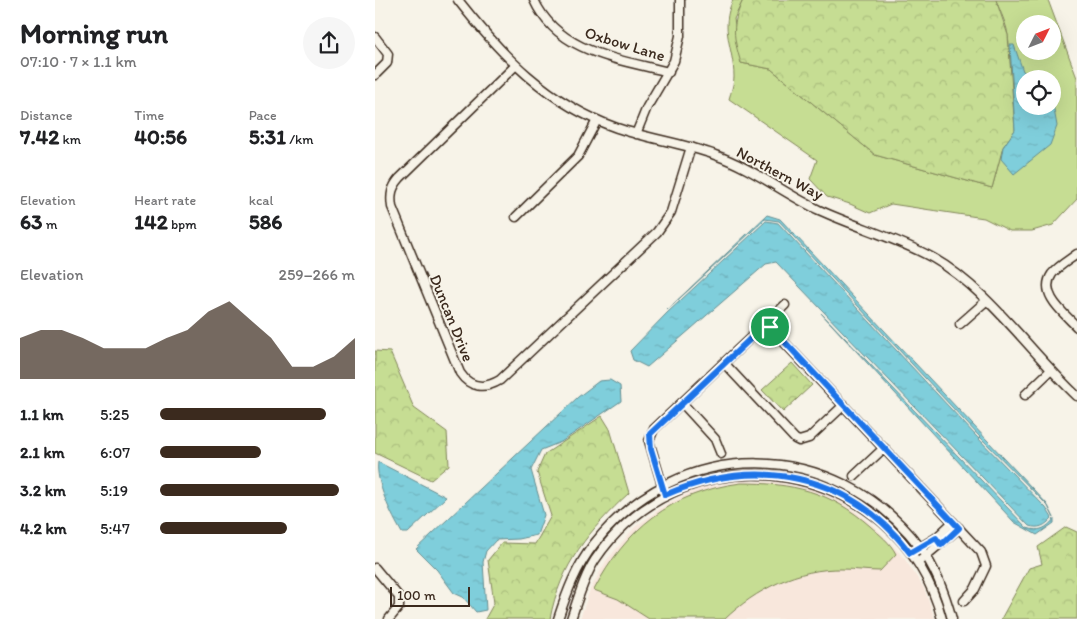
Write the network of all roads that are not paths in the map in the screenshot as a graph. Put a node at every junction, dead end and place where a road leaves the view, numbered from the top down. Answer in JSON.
{"nodes":[{"id":1,"x":458,"y":0,"type":"edge"},
{"id":2,"x":533,"y":0,"type":"edge"},
{"id":3,"x":680,"y":0,"type":"edge"},
{"id":4,"x":375,"y":37,"type":"edge"},
{"id":5,"x":515,"y":66,"type":"junction"},
{"id":6,"x":669,"y":72,"type":"junction"},
{"id":7,"x":375,"y":75,"type":"edge"},
{"id":8,"x":597,"y":120,"type":"junction"},
{"id":9,"x":635,"y":134,"type":"junction"},
{"id":10,"x":691,"y":147,"type":"junction"},
{"id":11,"x":515,"y":217,"type":"dead end"},
{"id":12,"x":1077,"y":254,"type":"edge"},
{"id":13,"x":986,"y":301,"type":"junction"},
{"id":14,"x":785,"y":306,"type":"dead end"},
{"id":15,"x":767,"y":323,"type":"junction"},
{"id":16,"x":960,"y":324,"type":"dead end"},
{"id":17,"x":1077,"y":327,"type":"edge"},
{"id":18,"x":724,"y":363,"type":"junction"},
{"id":19,"x":1051,"y":372,"type":"junction"},
{"id":20,"x":1025,"y":395,"type":"dead end"},
{"id":21,"x":1077,"y":396,"type":"edge"},
{"id":22,"x":682,"y":402,"type":"junction"},
{"id":23,"x":844,"y":406,"type":"junction"},
{"id":24,"x":884,"y":448,"type":"junction"},
{"id":25,"x":721,"y":454,"type":"dead end"},
{"id":26,"x":854,"y":476,"type":"dead end"},
{"id":27,"x":663,"y":485,"type":"junction"},
{"id":28,"x":665,"y":495,"type":"junction"},
{"id":29,"x":956,"y":525,"type":"junction"},
{"id":30,"x":938,"y":541,"type":"junction"},
{"id":31,"x":920,"y":547,"type":"junction"},
{"id":32,"x":910,"y":553,"type":"junction"},
{"id":33,"x":925,"y":556,"type":"junction"},
{"id":34,"x":917,"y":564,"type":"junction"},
{"id":35,"x":376,"y":572,"type":"edge"},
{"id":36,"x":964,"y":601,"type":"dead end"},
{"id":37,"x":389,"y":619,"type":"edge"},
{"id":38,"x":557,"y":619,"type":"edge"},
{"id":39,"x":571,"y":619,"type":"edge"},
{"id":40,"x":941,"y":619,"type":"edge"},
{"id":41,"x":953,"y":619,"type":"edge"}],
"edges":[{"from":1,"to":5,"type":"street","name":"Northern Way"},
{"from":2,"to":6,"type":"street","name":"Oxbow Lane"},
{"from":3,"to":6,"type":"street"},
{"from":4,"to":7,"type":"street"},
{"from":5,"to":8,"type":"street","name":"Northern Way"},
{"from":5,"to":10,"type":"street","name":"Duncan Drive"},
{"from":6,"to":9,"type":"street"},
{"from":8,"to":9,"type":"street","name":"Northern Way"},
{"from":8,"to":11,"type":"street"},
{"from":9,"to":10,"type":"street","name":"Northern Way"},
{"from":10,"to":13,"type":"street","name":"Northern Way"},
{"from":12,"to":17,"type":"street"},
{"from":13,"to":16,"type":"street"},
{"from":13,"to":19,"type":"street","name":"Northern Way"},
{"from":14,"to":15,"type":"street"},
{"from":15,"to":18,"type":"street"},
{"from":15,"to":23,"type":"street"},
{"from":18,"to":22,"type":"street"},
{"from":18,"to":23,"type":"street"},
{"from":19,"to":20,"type":"street"},
{"from":19,"to":21,"type":"street","name":"Northern Way"},
{"from":22,"to":25,"type":"street"},
{"from":22,"to":27,"type":"street"},
{"from":23,"to":24,"type":"street"},
{"from":24,"to":26,"type":"street"},
{"from":24,"to":29,"type":"street"},
{"from":27,"to":28,"type":"street"},
{"from":27,"to":31,"type":"street"},
{"from":27,"to":38,"type":"street"},
{"from":28,"to":32,"type":"street"},
{"from":28,"to":39,"type":"street"},
{"from":29,"to":30,"type":"street"},
{"from":29,"to":36,"type":"street"},
{"from":30,"to":31,"type":"street"},
{"from":30,"to":33,"type":"street"},
{"from":31,"to":32,"type":"street"},
{"from":31,"to":33,"type":"street"},
{"from":32,"to":34,"type":"street"},
{"from":33,"to":34,"type":"street"},
{"from":33,"to":41,"type":"street"},
{"from":34,"to":40,"type":"street"},
{"from":35,"to":37,"type":"street"}]}
